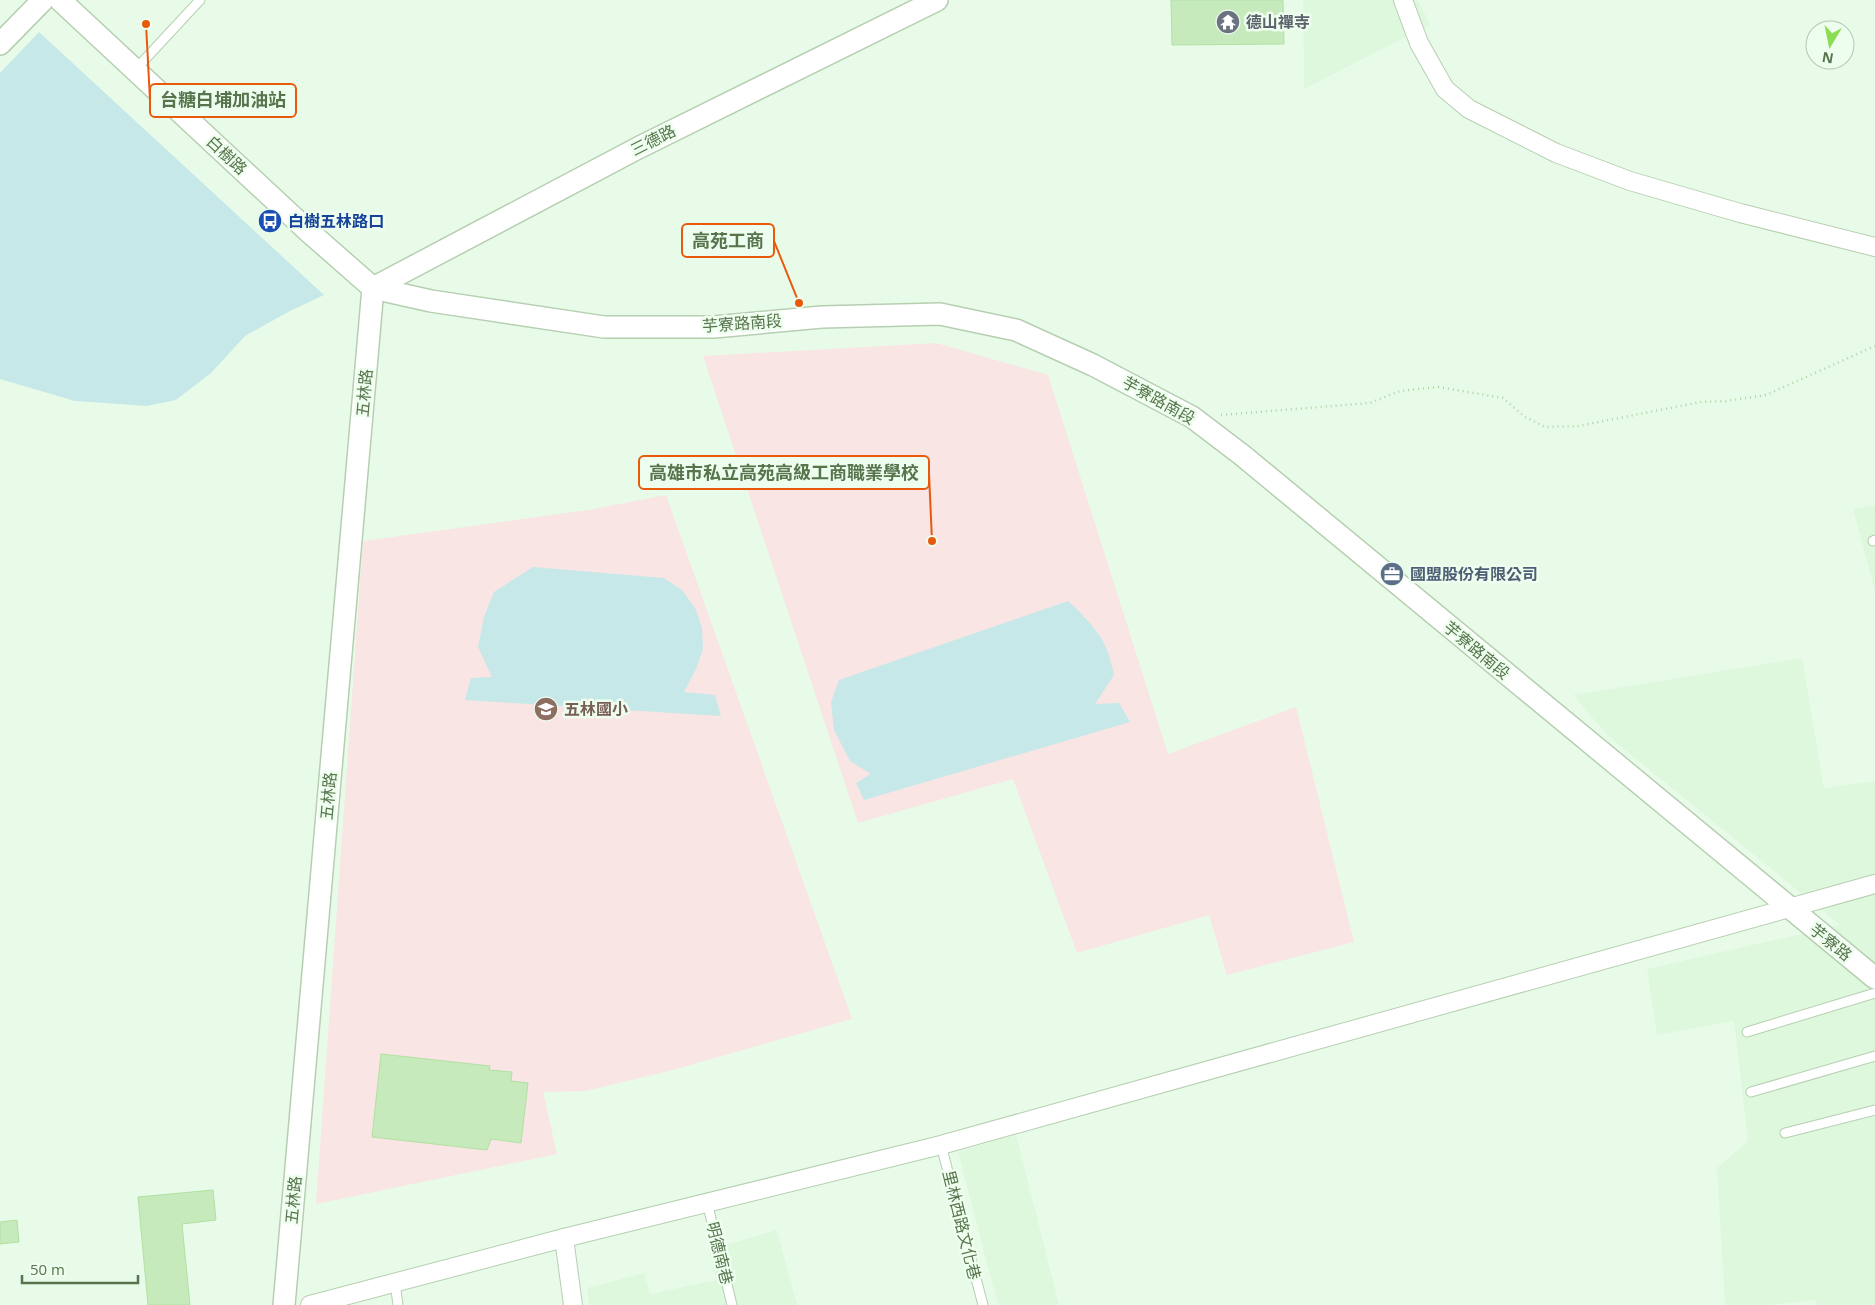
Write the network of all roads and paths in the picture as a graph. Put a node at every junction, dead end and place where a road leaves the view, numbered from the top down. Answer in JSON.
{"nodes":[{"id":1,"x":44,"y":0,"type":"edge"},
{"id":2,"x":60,"y":0,"type":"edge"},
{"id":3,"x":200,"y":0,"type":"edge"},
{"id":4,"x":937,"y":0,"type":"edge"},
{"id":5,"x":1403,"y":0,"type":"edge"},
{"id":6,"x":0,"y":44,"type":"edge"},
{"id":7,"x":135,"y":70,"type":"junction"},
{"id":8,"x":1875,"y":247,"type":"edge"},
{"id":9,"x":373,"y":288,"type":"junction"},
{"id":10,"x":1875,"y":346,"type":"edge"},
{"id":11,"x":1219,"y":415,"type":"dead end"},
{"id":12,"x":1875,"y":884,"type":"edge"},
{"id":13,"x":1787,"y":907,"type":"junction"},
{"id":14,"x":1875,"y":978,"type":"edge"},
{"id":15,"x":1875,"y":993,"type":"edge"},
{"id":16,"x":1747,"y":1032,"type":"dead end"},
{"id":17,"x":1875,"y":1056,"type":"edge"},
{"id":18,"x":1751,"y":1092,"type":"dead end"},
{"id":19,"x":1875,"y":1110,"type":"edge"},
{"id":20,"x":1785,"y":1133,"type":"dead end"},
{"id":21,"x":941,"y":1145,"type":"junction"},
{"id":22,"x":707,"y":1202,"type":"junction"},
{"id":23,"x":564,"y":1238,"type":"junction"},
{"id":24,"x":396,"y":1282,"type":"junction"},
{"id":25,"x":284,"y":1305,"type":"edge"},
{"id":26,"x":310,"y":1305,"type":"edge"},
{"id":27,"x":398,"y":1305,"type":"edge"},
{"id":28,"x":574,"y":1305,"type":"edge"},
{"id":29,"x":732,"y":1305,"type":"edge"},
{"id":30,"x":983,"y":1305,"type":"edge"}],
"edges":[{"from":1,"to":6,"type":"street"},
{"from":2,"to":7,"type":"street","name":"白樹路"},
{"from":3,"to":7,"type":"lane"},
{"from":4,"to":9,"type":"street","name":"三德路"},
{"from":5,"to":8,"type":"street"},
{"from":7,"to":9,"type":"street","name":"白樹路"},
{"from":9,"to":13,"type":"street","name":"芋寮路南段"},
{"from":9,"to":25,"type":"street","name":"五林路"},
{"from":10,"to":11,"type":"path"},
{"from":12,"to":13,"type":"street"},
{"from":13,"to":14,"type":"street","name":"芋寮路"},
{"from":13,"to":21,"type":"street"},
{"from":15,"to":16,"type":"lane"},
{"from":17,"to":18,"type":"lane"},
{"from":19,"to":20,"type":"lane"},
{"from":21,"to":22,"type":"street"},
{"from":21,"to":30,"type":"lane","name":"里林西路文化巷"},
{"from":22,"to":23,"type":"street"},
{"from":22,"to":29,"type":"lane","name":"明德南巷"},
{"from":23,"to":24,"type":"street"},
{"from":23,"to":28,"type":"street"},
{"from":24,"to":26,"type":"street"},
{"from":24,"to":27,"type":"lane"}]}
